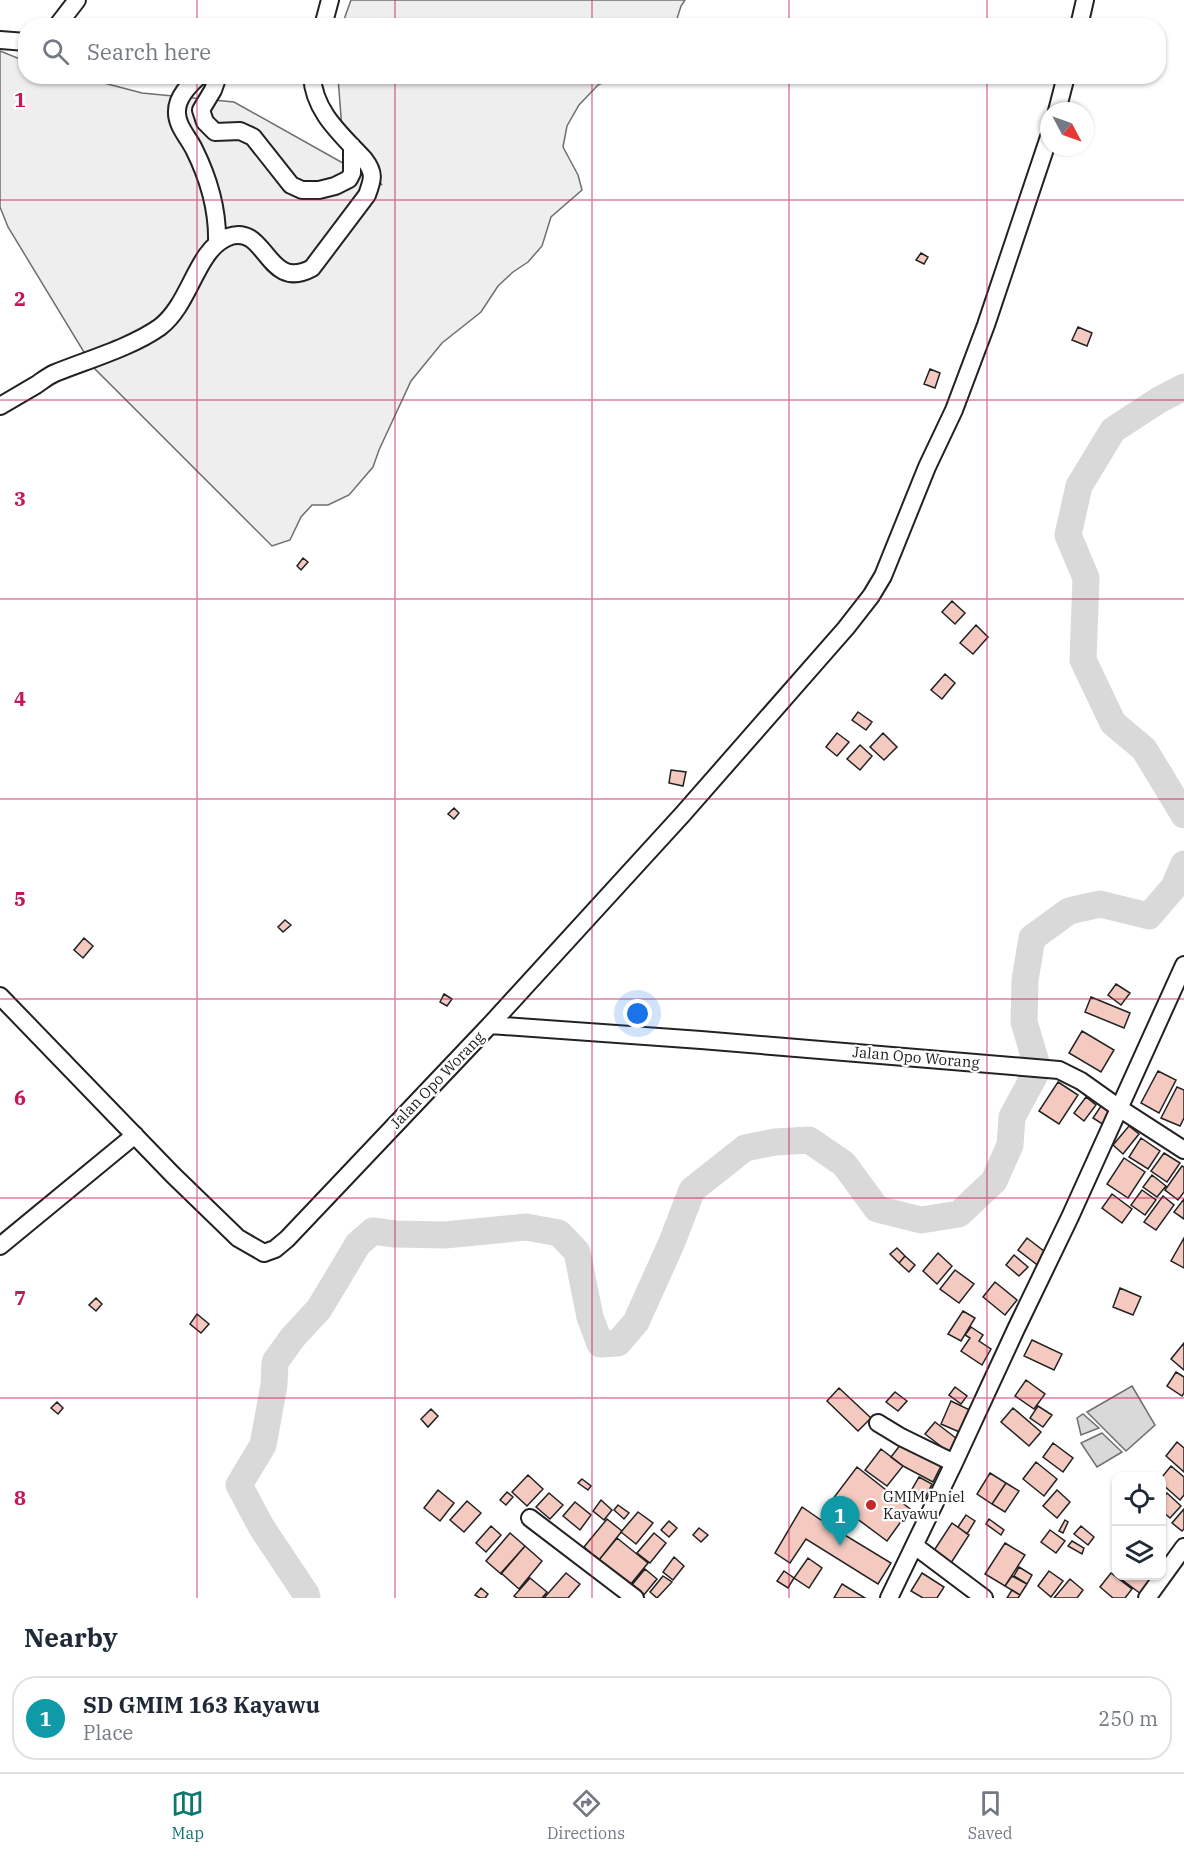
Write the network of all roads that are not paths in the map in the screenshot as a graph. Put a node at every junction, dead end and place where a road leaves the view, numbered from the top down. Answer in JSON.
{"nodes":[{"id":1,"x":77,"y":0,"type":"edge"},
{"id":2,"x":330,"y":0,"type":"edge"},
{"id":3,"x":1085,"y":0,"type":"edge"},
{"id":4,"x":63,"y":18,"type":"edge"},
{"id":5,"x":325,"y":18,"type":"edge"},
{"id":6,"x":1081,"y":18,"type":"edge"},
{"id":7,"x":0,"y":40,"type":"edge"},
{"id":8,"x":18,"y":41,"type":"edge"},
{"id":9,"x":192,"y":84,"type":"edge"},
{"id":10,"x":215,"y":84,"type":"edge"},
{"id":11,"x":313,"y":84,"type":"edge"},
{"id":12,"x":1064,"y":84,"type":"edge"},
{"id":13,"x":1059,"y":102,"type":"edge"},
{"id":14,"x":352,"y":146,"type":"junction"},
{"id":15,"x":1043,"y":156,"type":"edge"},
{"id":16,"x":217,"y":243,"type":"junction"},
{"id":17,"x":0,"y":406,"type":"edge"},
{"id":18,"x":1184,"y":965,"type":"edge"},
{"id":19,"x":0,"y":996,"type":"edge"},
{"id":20,"x":490,"y":1025,"type":"junction"},
{"id":21,"x":1119,"y":1108,"type":"junction"},
{"id":22,"x":135,"y":1135,"type":"junction"},
{"id":23,"x":1184,"y":1150,"type":"edge"},
{"id":24,"x":0,"y":1246,"type":"edge"},
{"id":25,"x":878,"y":1423,"type":"dead end"},
{"id":26,"x":954,"y":1463,"type":"junction"},
{"id":27,"x":530,"y":1518,"type":"dead end"},
{"id":28,"x":915,"y":1546,"type":"junction"},
{"id":29,"x":1184,"y":1547,"type":"edge"},
{"id":30,"x":635,"y":1598,"type":"edge"},
{"id":31,"x":889,"y":1598,"type":"edge"},
{"id":32,"x":984,"y":1598,"type":"edge"},
{"id":33,"x":1147,"y":1598,"type":"edge"}],
"edges":[{"from":1,"to":4,"type":"street"},
{"from":2,"to":5,"type":"street"},
{"from":3,"to":6,"type":"street"},
{"from":7,"to":8,"type":"street"},
{"from":9,"to":16,"type":"street"},
{"from":10,"to":14,"type":"street"},
{"from":11,"to":14,"type":"street"},
{"from":12,"to":13,"type":"street"},
{"from":14,"to":16,"type":"street"},
{"from":15,"to":20,"type":"street"},
{"from":16,"to":17,"type":"street"},
{"from":18,"to":21,"type":"street"},
{"from":19,"to":22,"type":"street","name":"Jalan Opo Worang"},
{"from":20,"to":21,"type":"street","name":"Jalan Opo Worang"},
{"from":20,"to":22,"type":"street","name":"Jalan Opo Worang"},
{"from":21,"to":23,"type":"street","name":"Jalan Opo Worang"},
{"from":21,"to":26,"type":"street"},
{"from":22,"to":24,"type":"street"},
{"from":25,"to":26,"type":"street"},
{"from":26,"to":28,"type":"street"},
{"from":27,"to":30,"type":"street"},
{"from":28,"to":31,"type":"street"},
{"from":28,"to":32,"type":"street"},
{"from":29,"to":33,"type":"street"}]}
